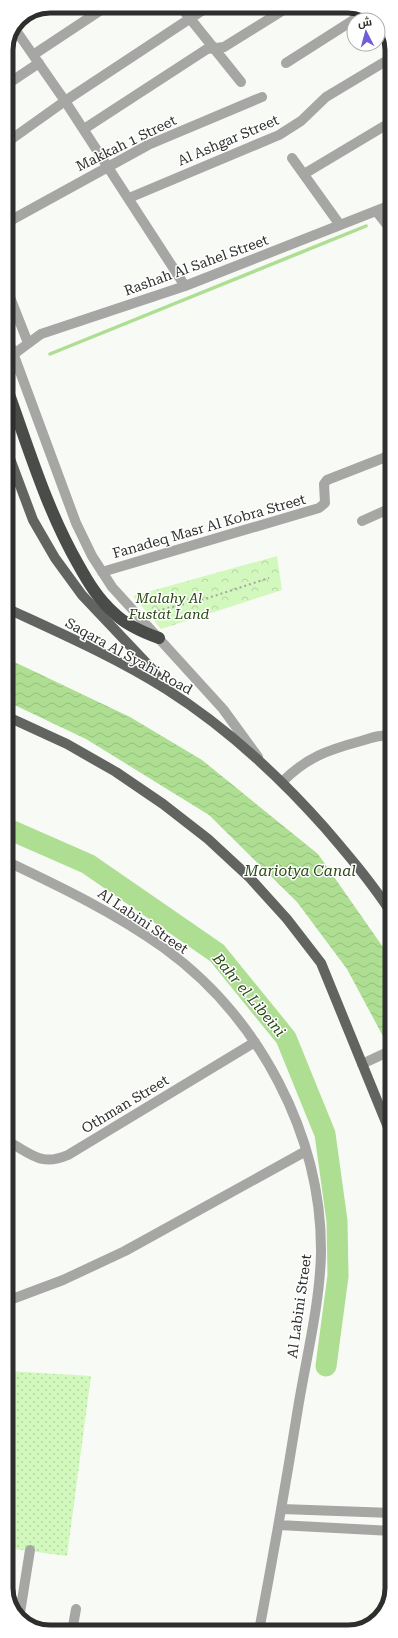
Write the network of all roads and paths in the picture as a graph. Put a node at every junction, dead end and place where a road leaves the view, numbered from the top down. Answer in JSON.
{"nodes":[{"id":1,"x":98,"y":13,"type":"edge"},
{"id":2,"x":185,"y":13,"type":"edge"},
{"id":3,"x":198,"y":13,"type":"edge"},
{"id":4,"x":279,"y":13,"type":"edge"},
{"id":5,"x":189,"y":19,"type":"junction"},
{"id":6,"x":346,"y":25,"type":"edge"},
{"id":7,"x":18,"y":33,"type":"edge"},
{"id":8,"x":212,"y":48,"type":"junction"},
{"id":9,"x":36,"y":59,"type":"junction"},
{"id":10,"x":385,"y":62,"type":"edge"},
{"id":11,"x":286,"y":63,"type":"dead end"},
{"id":12,"x":13,"y":79,"type":"edge"},
{"id":13,"x":241,"y":82,"type":"dead end"},
{"id":14,"x":262,"y":97,"type":"dead end"},
{"id":15,"x":65,"y":101,"type":"junction"},
{"id":16,"x":385,"y":126,"type":"edge"},
{"id":17,"x":84,"y":129,"type":"junction"},
{"id":18,"x":13,"y":138,"type":"edge"},
{"id":19,"x":292,"y":158,"type":"dead end"},
{"id":20,"x":108,"y":166,"type":"junction"},
{"id":21,"x":304,"y":174,"type":"junction"},
{"id":22,"x":129,"y":198,"type":"junction"},
{"id":23,"x":385,"y":207,"type":"edge"},
{"id":24,"x":376,"y":211,"type":"junction"},
{"id":25,"x":13,"y":219,"type":"edge"},
{"id":26,"x":385,"y":222,"type":"edge"},
{"id":27,"x":340,"y":225,"type":"junction"},
{"id":28,"x":185,"y":286,"type":"junction"},
{"id":29,"x":13,"y":305,"type":"edge"},
{"id":30,"x":28,"y":343,"type":"junction"},
{"id":31,"x":14,"y":354,"type":"joint"},
{"id":32,"x":13,"y":405,"type":"edge"},
{"id":33,"x":385,"y":457,"type":"edge"},
{"id":34,"x":13,"y":467,"type":"edge"},
{"id":35,"x":385,"y":510,"type":"edge"},
{"id":36,"x":362,"y":520,"type":"dead end"},
{"id":37,"x":102,"y":572,"type":"junction"},
{"id":38,"x":269,"y":578,"type":"dead end"},
{"id":39,"x":13,"y":611,"type":"edge"},
{"id":40,"x":137,"y":615,"type":"junction"},
{"id":41,"x":159,"y":638,"type":"junction"},
{"id":42,"x":166,"y":689,"type":"junction"},
{"id":43,"x":13,"y":719,"type":"edge"},
{"id":44,"x":385,"y":736,"type":"edge"},
{"id":45,"x":262,"y":762,"type":"junction"},
{"id":46,"x":282,"y":782,"type":"junction"},
{"id":47,"x":13,"y":864,"type":"edge"},
{"id":48,"x":385,"y":904,"type":"edge"},
{"id":49,"x":255,"y":1042,"type":"junction"},
{"id":50,"x":385,"y":1053,"type":"edge"},
{"id":51,"x":362,"y":1064,"type":"junction"},
{"id":52,"x":385,"y":1120,"type":"edge"},
{"id":53,"x":13,"y":1144,"type":"edge"},
{"id":54,"x":306,"y":1151,"type":"junction"},
{"id":55,"x":13,"y":1299,"type":"edge"},
{"id":56,"x":282,"y":1509,"type":"junction"},
{"id":57,"x":385,"y":1513,"type":"edge"},
{"id":58,"x":279,"y":1525,"type":"junction"},
{"id":59,"x":385,"y":1531,"type":"edge"},
{"id":60,"x":30,"y":1550,"type":"dead end"},
{"id":61,"x":76,"y":1609,"type":"dead end"},
{"id":62,"x":20,"y":1610,"type":"edge"},
{"id":63,"x":73,"y":1625,"type":"edge"},
{"id":64,"x":260,"y":1625,"type":"edge"}],
"edges":[{"from":1,"to":9,"type":"street"},
{"from":2,"to":5,"type":"street"},
{"from":3,"to":5,"type":"street"},
{"from":4,"to":8,"type":"street"},
{"from":5,"to":8,"type":"street"},
{"from":5,"to":15,"type":"street"},
{"from":6,"to":11,"type":"street"},
{"from":7,"to":9,"type":"street"},
{"from":8,"to":13,"type":"street"},
{"from":8,"to":17,"type":"street"},
{"from":9,"to":12,"type":"street"},
{"from":9,"to":15,"type":"street"},
{"from":10,"to":22,"type":"street","name":"Al Ashgar Street"},
{"from":14,"to":20,"type":"street","name":"Makkah 1 Street"},
{"from":15,"to":17,"type":"street"},
{"from":15,"to":18,"type":"street"},
{"from":16,"to":21,"type":"street"},
{"from":17,"to":20,"type":"street"},
{"from":19,"to":21,"type":"street"},
{"from":20,"to":22,"type":"street"},
{"from":20,"to":25,"type":"street","name":"Makkah 1 Street"},
{"from":21,"to":27,"type":"street"},
{"from":22,"to":28,"type":"street"},
{"from":23,"to":24,"type":"street","name":"Rashah Al Sahel Street"},
{"from":24,"to":26,"type":"street"},
{"from":24,"to":27,"type":"street","name":"Rashah Al Sahel Street"},
{"from":27,"to":28,"type":"street","name":"Rashah Al Sahel Street"},
{"from":28,"to":30,"type":"street","name":"Rashah Al Sahel Street"},
{"from":29,"to":30,"type":"street"},
{"from":30,"to":31,"type":"street","name":"Rashah Al Sahel Street"},
{"from":31,"to":37,"type":"street"},
{"from":32,"to":41,"type":"highway"},
{"from":33,"to":37,"type":"street","name":"Fanadeq Masr Al Kobra Street"},
{"from":34,"to":42,"type":"main road"},
{"from":35,"to":36,"type":"street"},
{"from":37,"to":40,"type":"street"},
{"from":38,"to":40,"type":"path"},
{"from":39,"to":42,"type":"main road","name":"Saqara Al Syahi Road"},
{"from":40,"to":41,"type":"street"},
{"from":41,"to":45,"type":"street"},
{"from":42,"to":45,"type":"main road","name":"Saqara Al Syahi Road"},
{"from":43,"to":51,"type":"main road"},
{"from":44,"to":46,"type":"street"},
{"from":45,"to":46,"type":"main road","name":"Saqara Al Syahi Road"},
{"from":46,"to":48,"type":"main road","name":"Saqara Al Syahi Road"},
{"from":47,"to":49,"type":"street","name":"Al Labini Street"},
{"from":49,"to":53,"type":"street","name":"Othman Street"},
{"from":49,"to":54,"type":"street","name":"Al Labini Street"},
{"from":50,"to":51,"type":"street"},
{"from":51,"to":52,"type":"main road"},
{"from":54,"to":55,"type":"street"},
{"from":54,"to":56,"type":"street","name":"Al Labini Street"},
{"from":56,"to":57,"type":"street"},
{"from":56,"to":58,"type":"street","name":"Al Labini Street"},
{"from":58,"to":59,"type":"street"},
{"from":58,"to":64,"type":"street","name":"Al Labini Street"},
{"from":60,"to":62,"type":"street"},
{"from":61,"to":63,"type":"street"}]}
